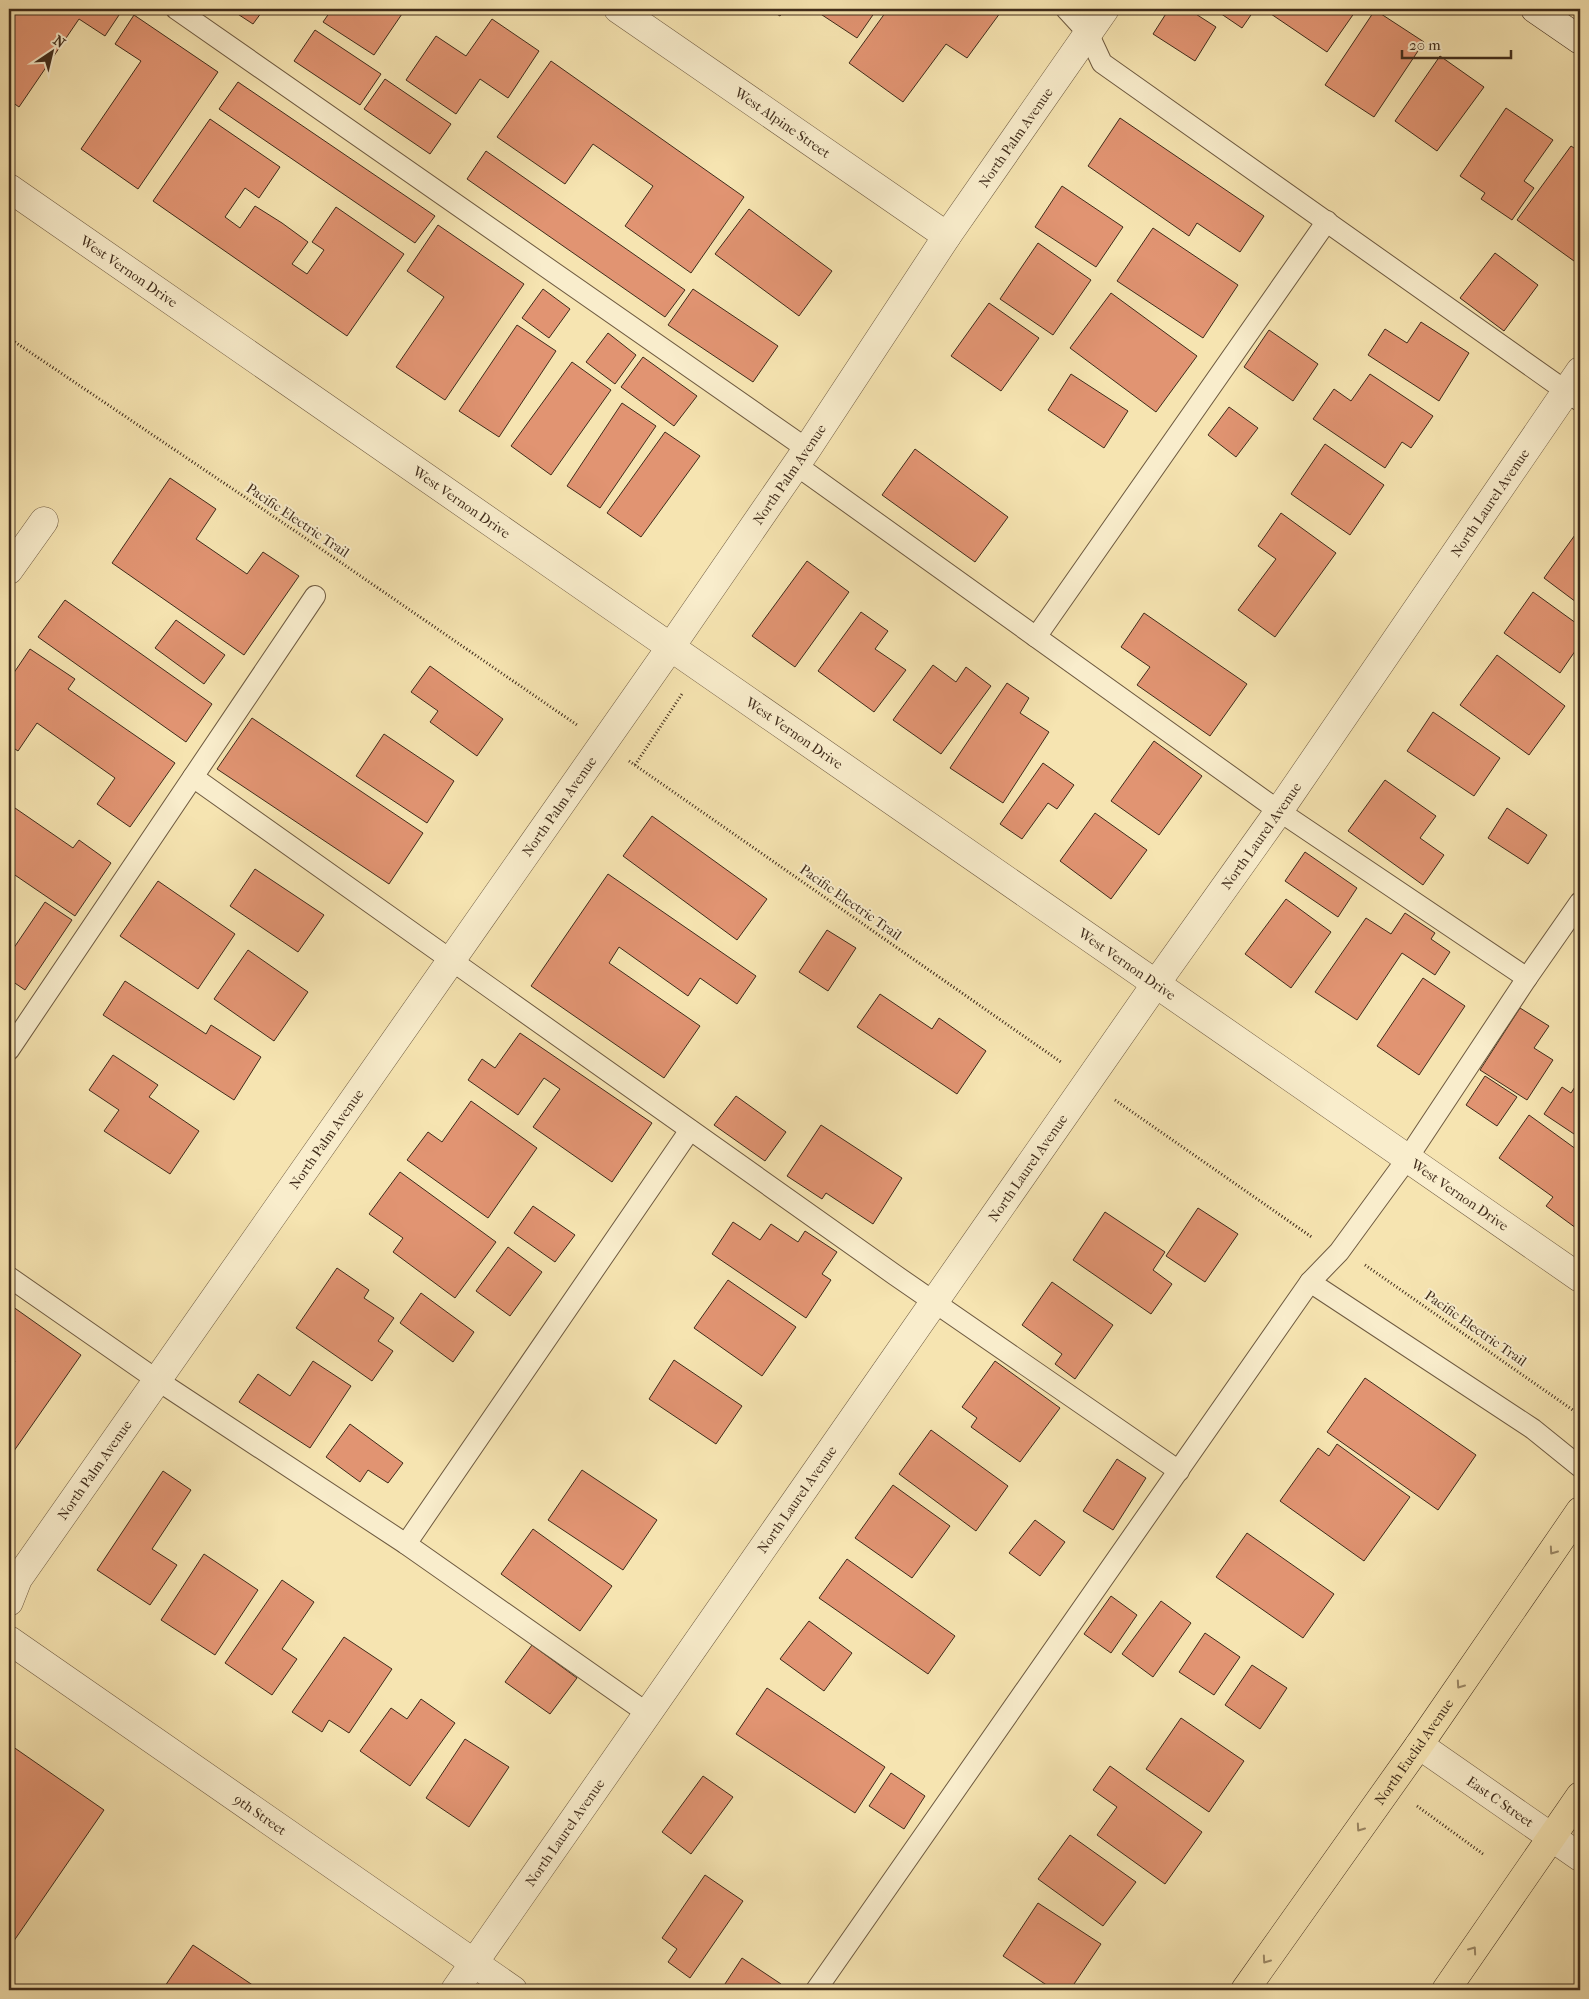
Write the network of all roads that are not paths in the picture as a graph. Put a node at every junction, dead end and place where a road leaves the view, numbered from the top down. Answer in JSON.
{"nodes":[{"id":1,"x":176,"y":9,"type":"edge"},
{"id":2,"x":618,"y":9,"type":"edge"},
{"id":3,"x":1066,"y":9,"type":"edge"},
{"id":4,"x":1105,"y":9,"type":"edge"},
{"id":5,"x":1535,"y":9,"type":"edge"},
{"id":6,"x":1088,"y":34,"type":"junction"},
{"id":7,"x":1580,"y":40,"type":"edge"},
{"id":8,"x":9,"y":188,"type":"edge"},
{"id":9,"x":1328,"y":221,"type":"junction"},
{"id":10,"x":947,"y":236,"type":"junction"},
{"id":11,"x":1576,"y":388,"type":"edge"},
{"id":12,"x":802,"y":457,"type":"junction"},
{"id":13,"x":44,"y":521,"type":"dead end"},
{"id":14,"x":9,"y":570,"type":"edge"},
{"id":15,"x":315,"y":596,"type":"dead end"},
{"id":16,"x":1036,"y":637,"type":"junction"},
{"id":17,"x":670,"y":648,"type":"junction"},
{"id":18,"x":193,"y":777,"type":"junction"},
{"id":19,"x":1279,"y":811,"type":"junction"},
{"id":20,"x":1580,"y":902,"type":"edge"},
{"id":21,"x":451,"y":961,"type":"junction"},
{"id":22,"x":1527,"y":978,"type":"junction"},
{"id":23,"x":1155,"y":985,"type":"junction"},
{"id":24,"x":9,"y":1050,"type":"edge"},
{"id":25,"x":690,"y":1130,"type":"junction"},
{"id":26,"x":1408,"y":1159,"type":"junction"},
{"id":27,"x":9,"y":1277,"type":"edge"},
{"id":28,"x":1580,"y":1278,"type":"edge"},
{"id":29,"x":1310,"y":1282,"type":"junction"},
{"id":30,"x":934,"y":1302,"type":"junction"},
{"id":31,"x":157,"y":1380,"type":"junction"},
{"id":32,"x":1580,"y":1467,"type":"edge"},
{"id":33,"x":1179,"y":1471,"type":"junction"},
{"id":34,"x":1580,"y":1511,"type":"edge"},
{"id":35,"x":406,"y":1544,"type":"junction"},
{"id":36,"x":9,"y":1602,"type":"edge"},
{"id":37,"x":9,"y":1640,"type":"edge"},
{"id":38,"x":648,"y":1713,"type":"junction"},
{"id":39,"x":1419,"y":1745,"type":"junction"},
{"id":40,"x":1580,"y":1796,"type":"edge"},
{"id":41,"x":1552,"y":1837,"type":"junction"},
{"id":42,"x":1580,"y":1857,"type":"edge"},
{"id":43,"x":473,"y":1963,"type":"junction"},
{"id":44,"x":454,"y":1990,"type":"edge"},
{"id":45,"x":512,"y":1990,"type":"edge"},
{"id":46,"x":816,"y":1990,"type":"edge"},
{"id":47,"x":1245,"y":1990,"type":"edge"},
{"id":48,"x":1446,"y":1990,"type":"edge"}],
"edges":[{"from":1,"to":12,"type":"lane"},
{"from":2,"to":10,"type":"street","name":"West Alpine Street"},
{"from":3,"to":6,"type":"lane"},
{"from":4,"to":6,"type":"street","name":"North Palm Avenue"},
{"from":5,"to":7,"type":"street"},
{"from":6,"to":9,"type":"lane"},
{"from":6,"to":10,"type":"street","name":"North Palm Avenue"},
{"from":8,"to":17,"type":"street","name":"West Vernon Drive"},
{"from":9,"to":11,"type":"lane"},
{"from":9,"to":16,"type":"lane"},
{"from":10,"to":12,"type":"street","name":"North Palm Avenue"},
{"from":11,"to":19,"type":"street","name":"North Laurel Avenue"},
{"from":12,"to":16,"type":"lane"},
{"from":12,"to":17,"type":"street","name":"North Palm Avenue"},
{"from":13,"to":14,"type":"street"},
{"from":15,"to":18,"type":"lane"},
{"from":16,"to":19,"type":"lane"},
{"from":17,"to":21,"type":"street","name":"North Palm Avenue"},
{"from":17,"to":23,"type":"street","name":"West Vernon Drive"},
{"from":18,"to":21,"type":"lane"},
{"from":18,"to":24,"type":"lane"},
{"from":19,"to":22,"type":"lane"},
{"from":19,"to":23,"type":"street","name":"North Laurel Avenue"},
{"from":20,"to":22,"type":"lane"},
{"from":21,"to":25,"type":"lane"},
{"from":21,"to":31,"type":"street","name":"North Palm Avenue"},
{"from":22,"to":26,"type":"lane"},
{"from":23,"to":26,"type":"street","name":"West Vernon Drive"},
{"from":23,"to":30,"type":"street","name":"North Laurel Avenue"},
{"from":25,"to":30,"type":"lane"},
{"from":25,"to":35,"type":"lane"},
{"from":26,"to":28,"type":"street","name":"West Vernon Drive"},
{"from":26,"to":29,"type":"lane"},
{"from":27,"to":31,"type":"lane"},
{"from":29,"to":32,"type":"lane"},
{"from":29,"to":33,"type":"lane"},
{"from":30,"to":33,"type":"lane"},
{"from":30,"to":38,"type":"street","name":"North Laurel Avenue"},
{"from":31,"to":35,"type":"lane"},
{"from":31,"to":36,"type":"street","name":"North Palm Avenue"},
{"from":33,"to":46,"type":"lane"},
{"from":34,"to":39,"type":"main road","name":"North Euclid Avenue","one_way":true},
{"from":35,"to":38,"type":"lane"},
{"from":37,"to":43,"type":"street","name":"9th Street"},
{"from":38,"to":43,"type":"street","name":"North Laurel Avenue"},
{"from":39,"to":41,"type":"street","name":"East C Street"},
{"from":39,"to":47,"type":"main road","name":"North Euclid Avenue","one_way":true},
{"from":40,"to":41,"type":"main road"},
{"from":41,"to":42,"type":"street","name":"East C Street"},
{"from":48,"to":41,"type":"main road","one_way":true},
{"from":43,"to":44,"type":"street","name":"North Laurel Avenue"},
{"from":43,"to":45,"type":"street","name":"9th Street"}]}
